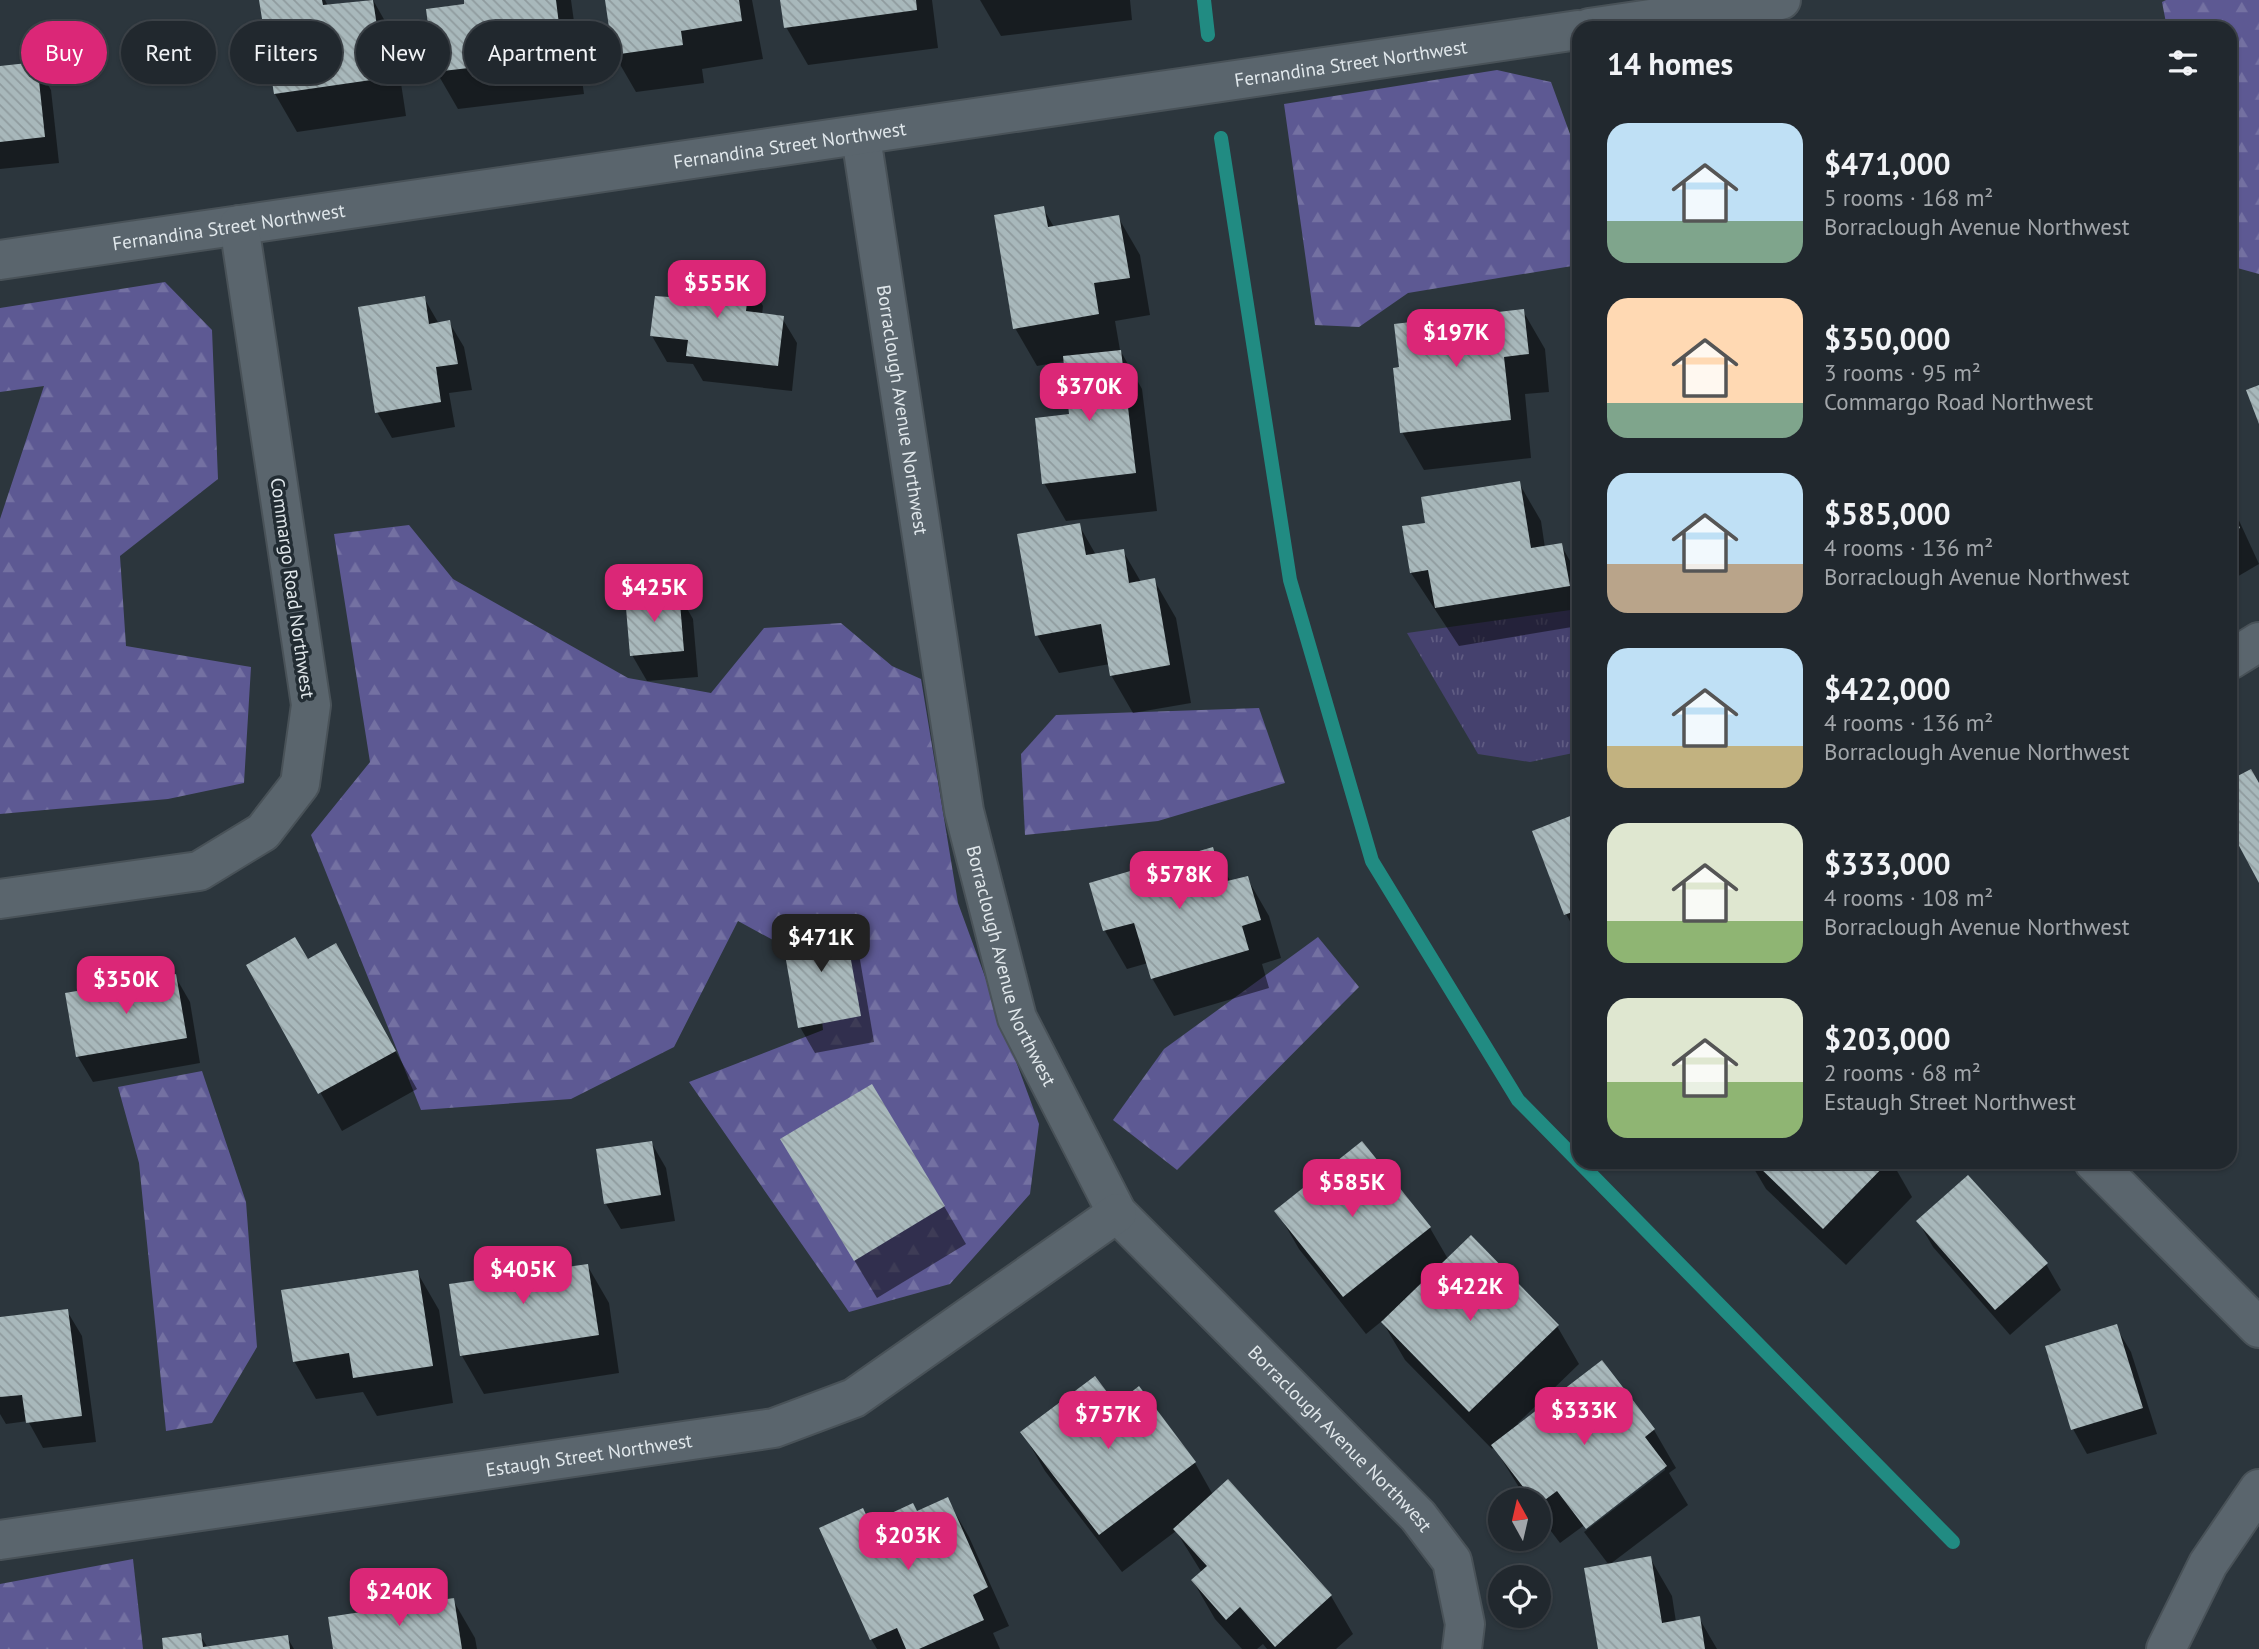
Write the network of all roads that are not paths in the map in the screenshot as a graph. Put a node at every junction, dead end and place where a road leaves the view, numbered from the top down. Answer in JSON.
{"nodes":[{"id":1,"x":1781,"y":0,"type":"edge"},
{"id":2,"x":1640,"y":21,"type":"edge"},
{"id":3,"x":1572,"y":31,"type":"edge"},
{"id":4,"x":861,"y":136,"type":"junction"},
{"id":5,"x":239,"y":225,"type":"junction"},
{"id":6,"x":0,"y":260,"type":"edge"},
{"id":7,"x":2259,"y":642,"type":"edge"},
{"id":8,"x":2237,"y":656,"type":"edge"},
{"id":9,"x":0,"y":899,"type":"edge"},
{"id":10,"x":2101,"y":1169,"type":"edge"},
{"id":11,"x":1117,"y":1213,"type":"junction"},
{"id":12,"x":2259,"y":1328,"type":"edge"},
{"id":13,"x":2259,"y":1489,"type":"edge"},
{"id":14,"x":0,"y":1540,"type":"edge"},
{"id":15,"x":1462,"y":1649,"type":"edge"},
{"id":16,"x":2166,"y":1649,"type":"edge"}],
"edges":[{"from":1,"to":2,"type":"street"},
{"from":3,"to":4,"type":"street","name":"Fernandina Street Northwest"},
{"from":4,"to":5,"type":"street","name":"Fernandina Street Northwest"},
{"from":4,"to":11,"type":"street","name":"Borraclough Avenue Northwest"},
{"from":5,"to":6,"type":"street","name":"Fernandina Street Northwest"},
{"from":5,"to":9,"type":"street","name":"Commargo Road Northwest"},
{"from":7,"to":8,"type":"street"},
{"from":10,"to":12,"type":"street"},
{"from":11,"to":14,"type":"street","name":"Estaugh Street Northwest"},
{"from":11,"to":15,"type":"street","name":"Borraclough Avenue Northwest"},
{"from":13,"to":16,"type":"street"}]}
